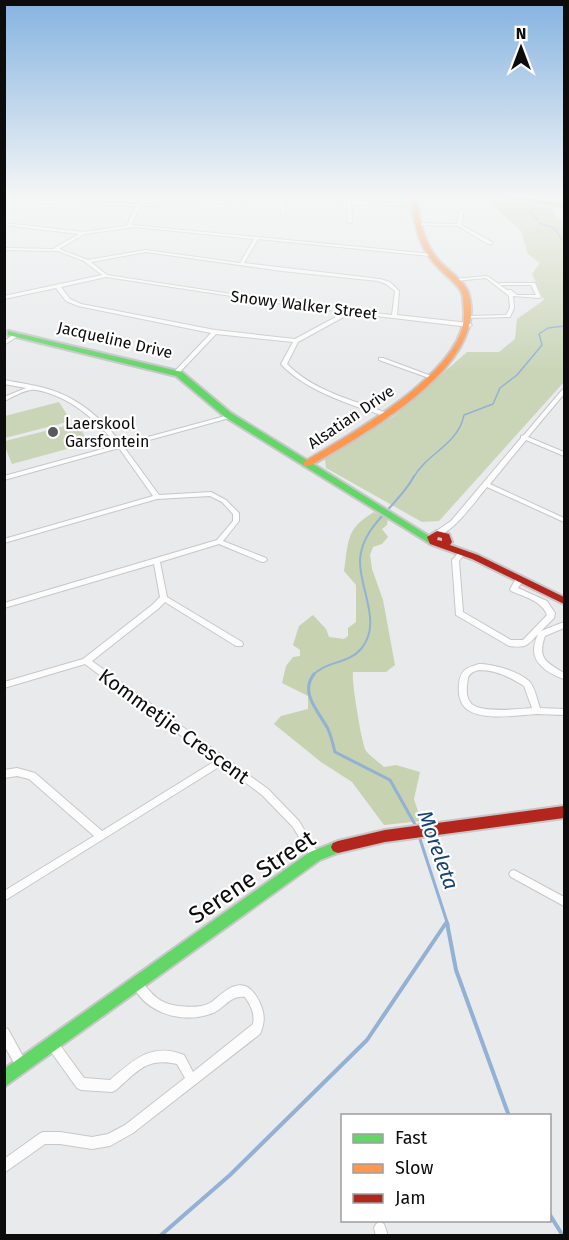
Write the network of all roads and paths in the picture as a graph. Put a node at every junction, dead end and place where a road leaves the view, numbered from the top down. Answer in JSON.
{"nodes":[{"id":1,"x":71,"y":255,"type":"edge"},
{"id":2,"x":120,"y":255,"type":"edge"},
{"id":3,"x":179,"y":255,"type":"edge"},
{"id":4,"x":247,"y":255,"type":"edge"},
{"id":5,"x":430,"y":255,"type":"edge"},
{"id":6,"x":88,"y":261,"type":"junction"},
{"id":7,"x":241,"y":264,"type":"junction"},
{"id":8,"x":106,"y":276,"type":"junction"},
{"id":9,"x":488,"y":278,"type":"junction"},
{"id":10,"x":455,"y":280,"type":"junction"},
{"id":11,"x":501,"y":284,"type":"junction"},
{"id":12,"x":58,"y":287,"type":"junction"},
{"id":13,"x":4,"y":298,"type":"edge"},
{"id":14,"x":350,"y":312,"type":"junction"},
{"id":15,"x":394,"y":316,"type":"junction"},
{"id":16,"x":469,"y":321,"type":"junction"},
{"id":17,"x":215,"y":332,"type":"junction"},
{"id":18,"x":12,"y":334,"type":"edge"},
{"id":19,"x":296,"y":341,"type":"junction"},
{"id":20,"x":4,"y":344,"type":"edge"},
{"id":21,"x":381,"y":359,"type":"dead end"},
{"id":22,"x":177,"y":371,"type":"junction"},
{"id":23,"x":431,"y":377,"type":"junction"},
{"id":24,"x":4,"y":382,"type":"edge"},
{"id":25,"x":30,"y":388,"type":"junction"},
{"id":26,"x":564,"y":391,"type":"edge"},
{"id":27,"x":4,"y":399,"type":"edge"},
{"id":28,"x":561,"y":399,"type":"edge"},
{"id":29,"x":388,"y":415,"type":"junction"},
{"id":30,"x":231,"y":416,"type":"junction"},
{"id":31,"x":523,"y":437,"type":"junction"},
{"id":32,"x":121,"y":447,"type":"junction"},
{"id":33,"x":564,"y":454,"type":"edge"},
{"id":34,"x":307,"y":464,"type":"junction"},
{"id":35,"x":4,"y":478,"type":"edge"},
{"id":36,"x":485,"y":484,"type":"junction"},
{"id":37,"x":157,"y":497,"type":"junction"},
{"id":38,"x":564,"y":520,"type":"edge"},
{"id":39,"x":453,"y":523,"type":"junction"},
{"id":40,"x":440,"y":538,"type":"junction"},
{"id":41,"x":4,"y":541,"type":"edge"},
{"id":42,"x":219,"y":542,"type":"junction"},
{"id":43,"x":462,"y":552,"type":"junction"},
{"id":44,"x":475,"y":557,"type":"junction"},
{"id":45,"x":264,"y":561,"type":"dead end"},
{"id":46,"x":157,"y":562,"type":"junction"},
{"id":47,"x":520,"y":579,"type":"junction"},
{"id":48,"x":164,"y":598,"type":"junction"},
{"id":49,"x":564,"y":602,"type":"edge"},
{"id":50,"x":4,"y":606,"type":"edge"},
{"id":51,"x":564,"y":625,"type":"edge"},
{"id":52,"x":239,"y":644,"type":"dead end"},
{"id":53,"x":86,"y":662,"type":"junction"},
{"id":54,"x":564,"y":676,"type":"edge"},
{"id":55,"x":4,"y":685,"type":"edge"},
{"id":56,"x":537,"y":711,"type":"junction"},
{"id":57,"x":564,"y":712,"type":"edge"},
{"id":58,"x":222,"y":761,"type":"junction"},
{"id":59,"x":4,"y":774,"type":"edge"},
{"id":60,"x":564,"y":812,"type":"edge"},
{"id":61,"x":101,"y":836,"type":"junction"},
{"id":62,"x":315,"y":856,"type":"junction"},
{"id":63,"x":514,"y":873,"type":"dead end"},
{"id":64,"x":4,"y":897,"type":"edge"},
{"id":65,"x":564,"y":902,"type":"edge"},
{"id":66,"x":137,"y":984,"type":"junction"},
{"id":67,"x":4,"y":1033,"type":"edge"},
{"id":68,"x":53,"y":1045,"type":"junction"},
{"id":69,"x":23,"y":1066,"type":"junction"},
{"id":70,"x":4,"y":1079,"type":"edge"},
{"id":71,"x":192,"y":1080,"type":"junction"},
{"id":72,"x":4,"y":1167,"type":"edge"}],
"edges":[{"from":1,"to":6,"type":"street"},
{"from":2,"to":6,"type":"street"},
{"from":3,"to":7,"type":"street"},
{"from":4,"to":7,"type":"street"},
{"from":5,"to":10,"type":"street"},
{"from":6,"to":8,"type":"street"},
{"from":7,"to":15,"type":"street"},
{"from":8,"to":12,"type":"street"},
{"from":8,"to":14,"type":"street","name":"Snowy Walker Street"},
{"from":9,"to":10,"type":"street"},
{"from":9,"to":11,"type":"street"},
{"from":9,"to":16,"type":"street","name":"Snowy Walker Street"},
{"from":10,"to":16,"type":"street"},
{"from":11,"to":11,"type":"street"},
{"from":12,"to":13,"type":"street"},
{"from":12,"to":17,"type":"street"},
{"from":14,"to":15,"type":"street","name":"Snowy Walker Street"},
{"from":14,"to":19,"type":"street"},
{"from":15,"to":16,"type":"street","name":"Snowy Walker Street"},
{"from":16,"to":23,"type":"street","name":"Alsatian Drive"},
{"from":17,"to":19,"type":"street"},
{"from":17,"to":22,"type":"street"},
{"from":18,"to":20,"type":"street"},
{"from":18,"to":22,"type":"street","name":"Jacqueline Drive"},
{"from":19,"to":29,"type":"street"},
{"from":21,"to":23,"type":"street"},
{"from":22,"to":30,"type":"street","name":"Jacqueline Drive"},
{"from":23,"to":29,"type":"street","name":"Alsatian Drive"},
{"from":24,"to":25,"type":"street"},
{"from":25,"to":27,"type":"street"},
{"from":25,"to":32,"type":"street"},
{"from":26,"to":28,"type":"street"},
{"from":28,"to":31,"type":"street"},
{"from":29,"to":34,"type":"street","name":"Alsatian Drive"},
{"from":30,"to":32,"type":"street"},
{"from":30,"to":34,"type":"street","name":"Jacqueline Drive"},
{"from":31,"to":33,"type":"street"},
{"from":31,"to":36,"type":"street"},
{"from":32,"to":35,"type":"street"},
{"from":32,"to":37,"type":"street"},
{"from":34,"to":40,"type":"street","name":"Jacqueline Drive"},
{"from":36,"to":38,"type":"street"},
{"from":36,"to":39,"type":"street"},
{"from":37,"to":41,"type":"street"},
{"from":37,"to":42,"type":"street"},
{"from":39,"to":40,"type":"street"},
{"from":39,"to":40,"type":"street"},
{"from":40,"to":43,"type":"street","name":"Jacqueline Drive"},
{"from":40,"to":44,"type":"street","name":"Jacqueline Drive"},
{"from":42,"to":45,"type":"street"},
{"from":42,"to":46,"type":"street"},
{"from":43,"to":44,"type":"street","name":"Jacqueline Drive"},
{"from":43,"to":47,"type":"street"},
{"from":44,"to":47,"type":"street","name":"Jacqueline Drive"},
{"from":46,"to":48,"type":"street"},
{"from":46,"to":50,"type":"street"},
{"from":47,"to":49,"type":"street","name":"Jacqueline Drive"},
{"from":48,"to":52,"type":"street"},
{"from":48,"to":53,"type":"street"},
{"from":51,"to":54,"type":"street"},
{"from":53,"to":55,"type":"street","name":"Kommetjie Crescent"},
{"from":53,"to":58,"type":"street","name":"Kommetjie Crescent"},
{"from":56,"to":56,"type":"street"},
{"from":56,"to":57,"type":"street"},
{"from":58,"to":61,"type":"street"},
{"from":58,"to":62,"type":"street","name":"Kommetjie Crescent"},
{"from":59,"to":61,"type":"street"},
{"from":60,"to":62,"type":"street","name":"Serene Street"},
{"from":61,"to":64,"type":"street"},
{"from":62,"to":66,"type":"street","name":"Serene Street"},
{"from":63,"to":65,"type":"street"},
{"from":66,"to":68,"type":"street","name":"Serene Street"},
{"from":66,"to":71,"type":"street"},
{"from":67,"to":69,"type":"street"},
{"from":68,"to":69,"type":"street","name":"Serene Street"},
{"from":68,"to":71,"type":"street"},
{"from":69,"to":70,"type":"street","name":"Serene Street"},
{"from":71,"to":72,"type":"street"}]}
